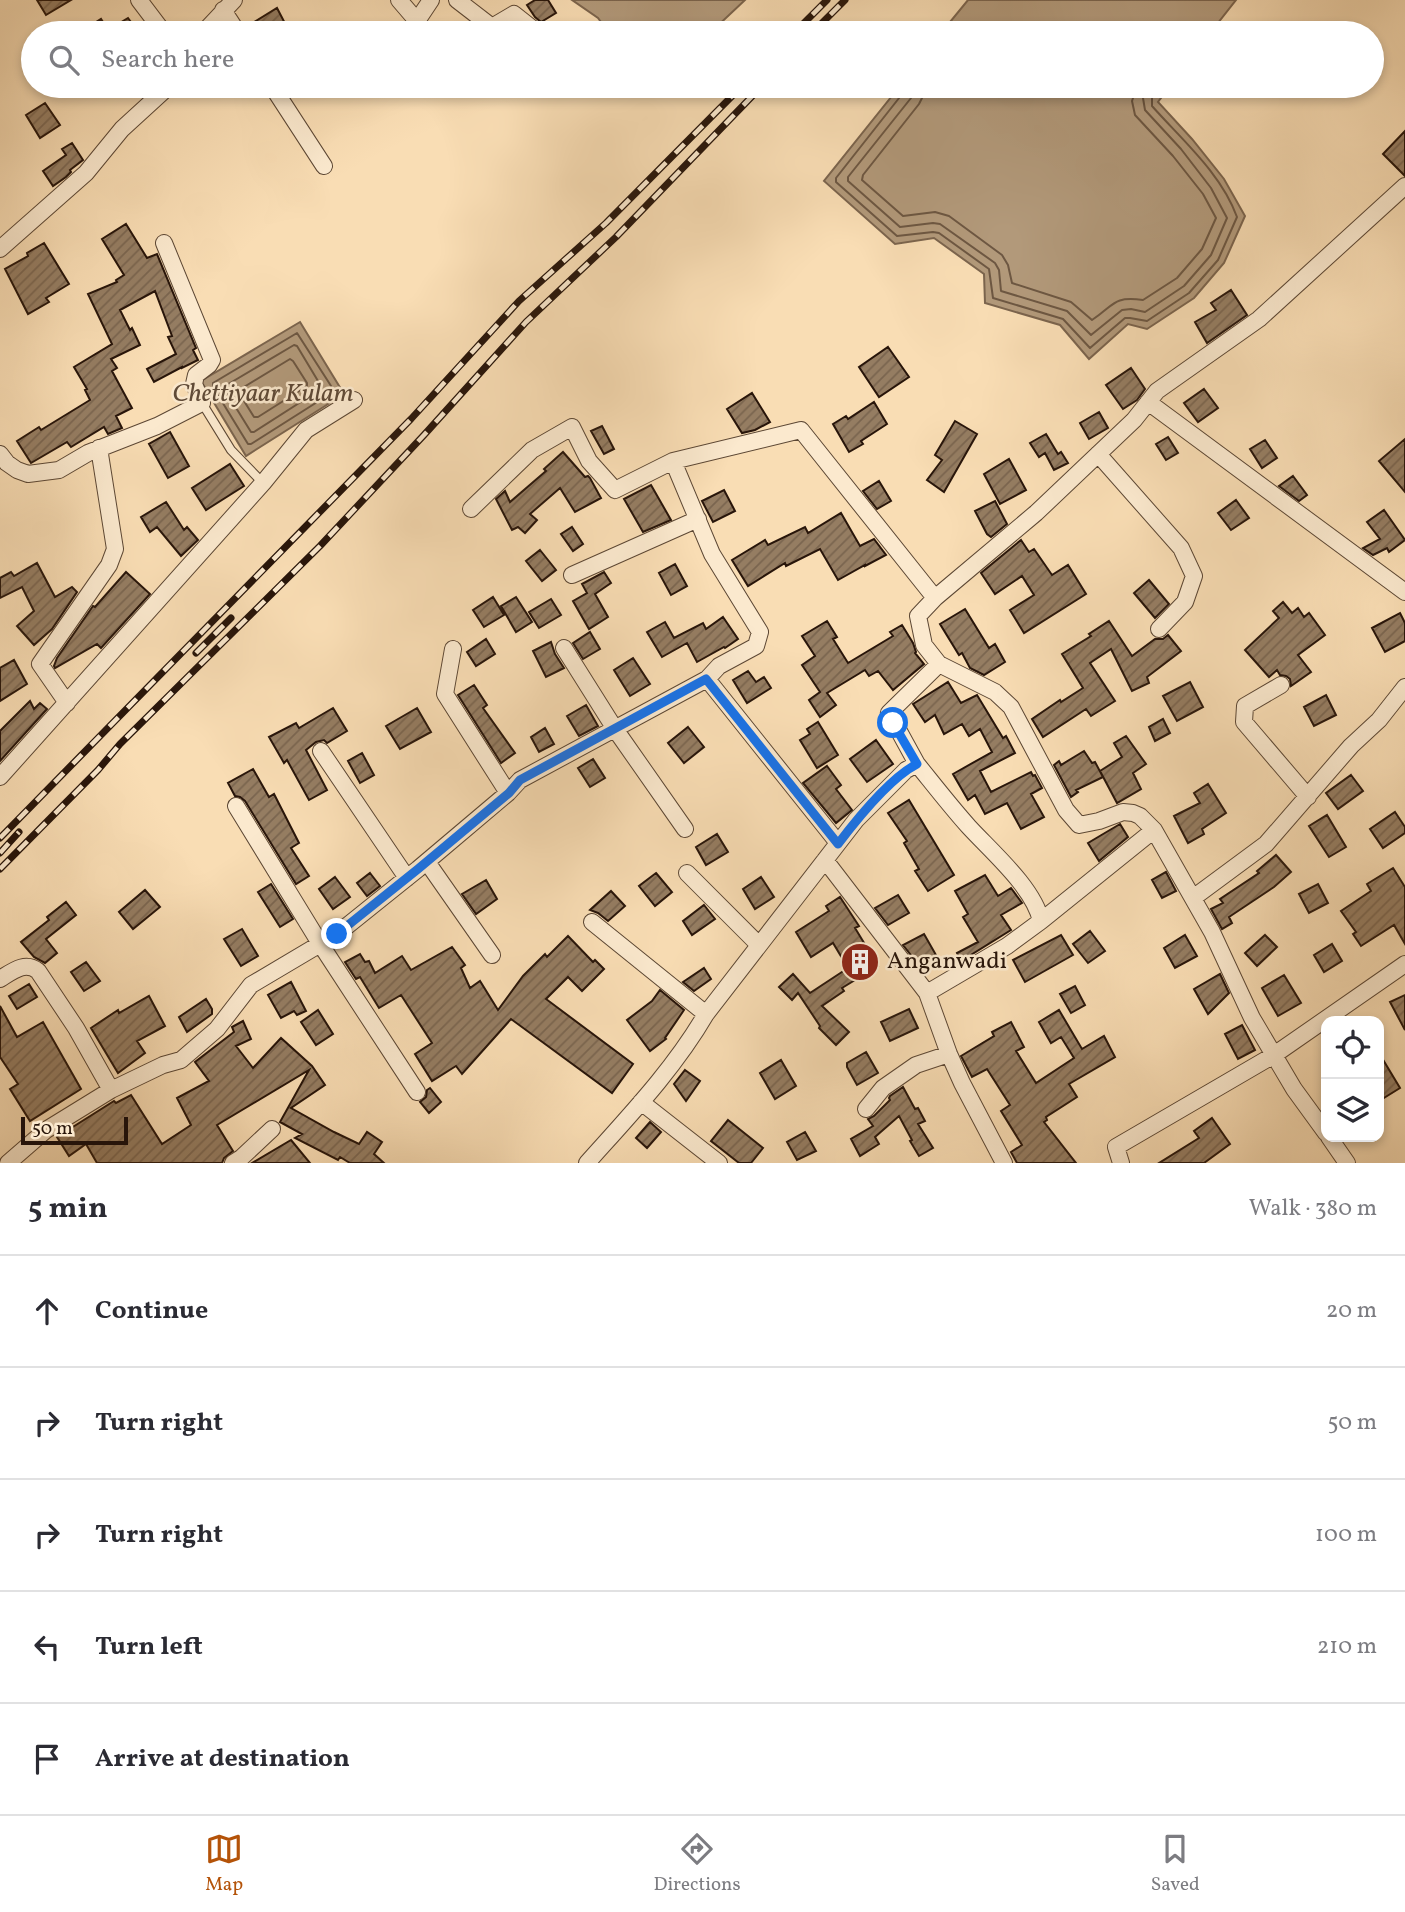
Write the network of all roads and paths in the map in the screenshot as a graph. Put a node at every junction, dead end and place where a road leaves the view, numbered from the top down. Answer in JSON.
{"nodes":[{"id":1,"x":139,"y":0,"type":"edge"},
{"id":2,"x":399,"y":0,"type":"edge"},
{"id":3,"x":431,"y":0,"type":"edge"},
{"id":4,"x":457,"y":0,"type":"edge"},
{"id":5,"x":229,"y":5,"type":"edge"},
{"id":6,"x":155,"y":21,"type":"edge"},
{"id":7,"x":214,"y":21,"type":"edge"},
{"id":8,"x":484,"y":21,"type":"edge"},
{"id":9,"x":502,"y":21,"type":"edge"},
{"id":10,"x":523,"y":21,"type":"edge"},
{"id":11,"x":156,"y":98,"type":"edge"},
{"id":12,"x":280,"y":98,"type":"edge"},
{"id":13,"x":324,"y":166,"type":"dead end"},
{"id":14,"x":1405,"y":186,"type":"edge"},
{"id":15,"x":164,"y":243,"type":"dead end"},
{"id":16,"x":0,"y":249,"type":"edge"},
{"id":17,"x":354,"y":400,"type":"dead end"},
{"id":18,"x":1148,"y":402,"type":"junction"},
{"id":19,"x":202,"y":403,"type":"junction"},
{"id":20,"x":99,"y":448,"type":"junction"},
{"id":21,"x":0,"y":454,"type":"edge"},
{"id":22,"x":1098,"y":454,"type":"junction"},
{"id":23,"x":673,"y":461,"type":"junction"},
{"id":24,"x":263,"y":483,"type":"junction"},
{"id":25,"x":471,"y":509,"type":"dead end"},
{"id":26,"x":698,"y":519,"type":"junction"},
{"id":27,"x":572,"y":575,"type":"dead end"},
{"id":28,"x":1405,"y":592,"type":"edge"},
{"id":29,"x":934,"y":598,"type":"junction"},
{"id":30,"x":1160,"y":629,"type":"dead end"},
{"id":31,"x":564,"y":648,"type":"dead end"},
{"id":32,"x":453,"y":649,"type":"dead end"},
{"id":33,"x":939,"y":664,"type":"junction"},
{"id":34,"x":706,"y":679,"type":"junction"},
{"id":35,"x":1281,"y":685,"type":"dead end"},
{"id":36,"x":1405,"y":687,"type":"edge"},
{"id":37,"x":67,"y":703,"type":"junction"},
{"id":38,"x":615,"y":729,"type":"junction"},
{"id":39,"x":321,"y":751,"type":"dead end"},
{"id":40,"x":917,"y":764,"type":"junction"},
{"id":41,"x":0,"y":777,"type":"edge"},
{"id":42,"x":509,"y":793,"type":"junction"},
{"id":43,"x":1308,"y":797,"type":"junction"},
{"id":44,"x":236,"y":806,"type":"dead end"},
{"id":45,"x":685,"y":829,"type":"dead end"},
{"id":46,"x":1154,"y":831,"type":"junction"},
{"id":47,"x":838,"y":844,"type":"junction"},
{"id":48,"x":825,"y":860,"type":"junction"},
{"id":49,"x":427,"y":862,"type":"junction"},
{"id":50,"x":687,"y":873,"type":"dead end"},
{"id":51,"x":407,"y":878,"type":"junction"},
{"id":52,"x":1193,"y":898,"type":"junction"},
{"id":53,"x":1041,"y":921,"type":"junction"},
{"id":54,"x":592,"y":922,"type":"dead end"},
{"id":55,"x":321,"y":945,"type":"junction"},
{"id":56,"x":759,"y":945,"type":"junction"},
{"id":57,"x":492,"y":956,"type":"dead end"},
{"id":58,"x":1405,"y":964,"type":"edge"},
{"id":59,"x":0,"y":979,"type":"edge"},
{"id":60,"x":927,"y":993,"type":"junction"},
{"id":61,"x":706,"y":1014,"type":"junction"},
{"id":62,"x":949,"y":1054,"type":"junction"},
{"id":63,"x":1274,"y":1055,"type":"junction"},
{"id":64,"x":111,"y":1090,"type":"junction"},
{"id":65,"x":417,"y":1092,"type":"dead end"},
{"id":66,"x":641,"y":1102,"type":"junction"},
{"id":67,"x":866,"y":1109,"type":"dead end"},
{"id":68,"x":1321,"y":1126,"type":"edge"},
{"id":69,"x":272,"y":1129,"type":"dead end"},
{"id":70,"x":1333,"y":1142,"type":"edge"},
{"id":71,"x":9,"y":1163,"type":"edge"},
{"id":72,"x":233,"y":1163,"type":"edge"},
{"id":73,"x":587,"y":1163,"type":"edge"},
{"id":74,"x":719,"y":1163,"type":"edge"},
{"id":75,"x":1004,"y":1163,"type":"edge"},
{"id":76,"x":1121,"y":1163,"type":"edge"},
{"id":77,"x":1347,"y":1163,"type":"edge"}],
"edges":[{"from":1,"to":6,"type":"street"},
{"from":2,"to":3,"type":"street"},
{"from":4,"to":8,"type":"street"},
{"from":5,"to":7,"type":"street"},
{"from":9,"to":10,"type":"street"},
{"from":11,"to":16,"type":"street"},
{"from":12,"to":13,"type":"street"},
{"from":14,"to":18,"type":"street"},
{"from":15,"to":19,"type":"street"},
{"from":17,"to":24,"type":"street"},
{"from":18,"to":22,"type":"street"},
{"from":18,"to":28,"type":"street"},
{"from":19,"to":20,"type":"street"},
{"from":19,"to":24,"type":"lane"},
{"from":20,"to":21,"type":"street"},
{"from":20,"to":37,"type":"street"},
{"from":22,"to":29,"type":"street"},
{"from":22,"to":30,"type":"street"},
{"from":23,"to":25,"type":"street"},
{"from":23,"to":26,"type":"street"},
{"from":23,"to":29,"type":"street"},
{"from":24,"to":37,"type":"street"},
{"from":26,"to":27,"type":"street"},
{"from":26,"to":34,"type":"street"},
{"from":29,"to":33,"type":"street"},
{"from":31,"to":38,"type":"street"},
{"from":32,"to":42,"type":"street"},
{"from":33,"to":40,"type":"street"},
{"from":33,"to":46,"type":"street"},
{"from":34,"to":38,"type":"street"},
{"from":34,"to":47,"type":"street"},
{"from":35,"to":43,"type":"street"},
{"from":36,"to":43,"type":"street"},
{"from":37,"to":41,"type":"street"},
{"from":38,"to":42,"type":"street"},
{"from":38,"to":45,"type":"street"},
{"from":39,"to":51,"type":"street"},
{"from":40,"to":47,"type":"street"},
{"from":40,"to":53,"type":"street"},
{"from":42,"to":49,"type":"street"},
{"from":43,"to":52,"type":"street"},
{"from":44,"to":55,"type":"street"},
{"from":46,"to":52,"type":"street"},
{"from":46,"to":53,"type":"street"},
{"from":47,"to":48,"type":"street"},
{"from":48,"to":56,"type":"street"},
{"from":48,"to":60,"type":"street"},
{"from":49,"to":51,"type":"street"},
{"from":49,"to":57,"type":"street"},
{"from":50,"to":56,"type":"street"},
{"from":51,"to":55,"type":"street"},
{"from":52,"to":63,"type":"street"},
{"from":53,"to":60,"type":"street"},
{"from":54,"to":61,"type":"street"},
{"from":55,"to":64,"type":"street"},
{"from":55,"to":65,"type":"street"},
{"from":56,"to":61,"type":"street"},
{"from":58,"to":63,"type":"street"},
{"from":59,"to":64,"type":"street"},
{"from":60,"to":62,"type":"street"},
{"from":61,"to":66,"type":"street"},
{"from":62,"to":67,"type":"street"},
{"from":62,"to":75,"type":"street"},
{"from":63,"to":68,"type":"street"},
{"from":63,"to":76,"type":"street"},
{"from":64,"to":71,"type":"street"},
{"from":66,"to":73,"type":"street"},
{"from":66,"to":74,"type":"street"},
{"from":69,"to":72,"type":"street"},
{"from":70,"to":77,"type":"street"}]}
